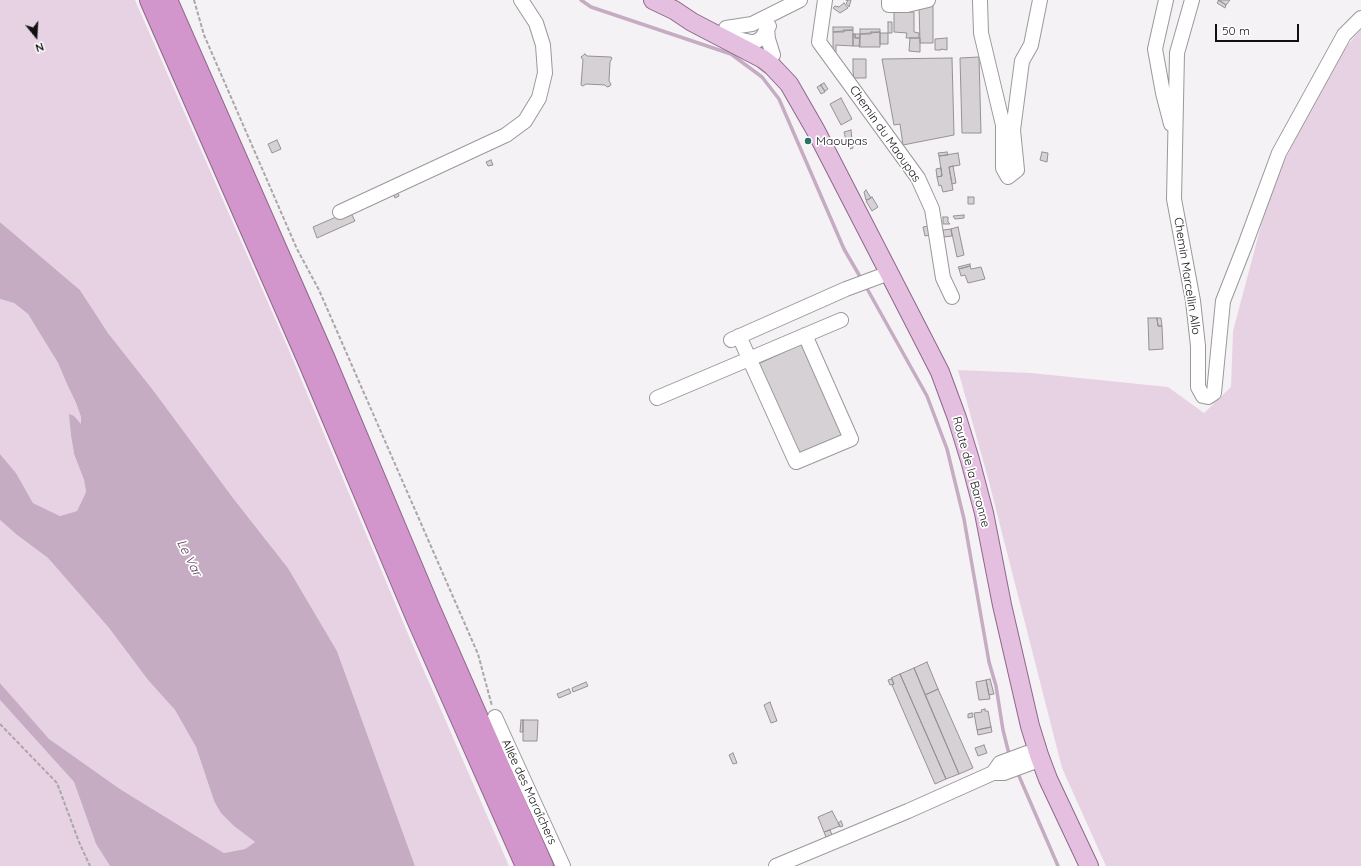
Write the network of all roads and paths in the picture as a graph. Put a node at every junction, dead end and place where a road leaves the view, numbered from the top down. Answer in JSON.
{"nodes":[{"id":1,"x":150,"y":0,"type":"edge"},
{"id":2,"x":167,"y":0,"type":"edge"},
{"id":3,"x":194,"y":0,"type":"edge"},
{"id":4,"x":521,"y":0,"type":"edge"},
{"id":5,"x":653,"y":0,"type":"edge"},
{"id":6,"x":800,"y":0,"type":"edge"},
{"id":7,"x":825,"y":0,"type":"edge"},
{"id":8,"x":889,"y":0,"type":"edge"},
{"id":9,"x":928,"y":0,"type":"edge"},
{"id":10,"x":980,"y":0,"type":"edge"},
{"id":11,"x":1040,"y":0,"type":"edge"},
{"id":12,"x":1166,"y":0,"type":"edge"},
{"id":13,"x":1192,"y":0,"type":"edge"},
{"id":14,"x":1361,"y":18,"type":"edge"},
{"id":15,"x":720,"y":31,"type":"junction"},
{"id":16,"x":758,"y":41,"type":"junction"},
{"id":17,"x":1176,"y":140,"type":"junction"},
{"id":18,"x":340,"y":212,"type":"dead end"},
{"id":19,"x":889,"y":273,"type":"junction"},
{"id":20,"x":952,"y":296,"type":"dead end"},
{"id":21,"x":841,"y":320,"type":"dead end"},
{"id":22,"x":805,"y":336,"type":"junction"},
{"id":23,"x":749,"y":359,"type":"junction"},
{"id":24,"x":657,"y":398,"type":"dead end"},
{"id":25,"x":495,"y":717,"type":"joint"},
{"id":26,"x":0,"y":724,"type":"edge"},
{"id":27,"x":1039,"y":755,"type":"junction"},
{"id":28,"x":781,"y":865,"type":"edge"},
{"id":29,"x":90,"y":866,"type":"edge"},
{"id":30,"x":526,"y":866,"type":"edge"},
{"id":31,"x":543,"y":866,"type":"edge"},
{"id":32,"x":563,"y":866,"type":"edge"},
{"id":33,"x":1089,"y":866,"type":"edge"}],
"edges":[{"from":1,"to":30,"type":"highway"},
{"from":2,"to":31,"type":"highway"},
{"from":3,"to":25,"type":"path"},
{"from":4,"to":18,"type":"street"},
{"from":5,"to":15,"type":"main road","name":"Route de la Baronne"},
{"from":6,"to":16,"type":"street"},
{"from":7,"to":20,"type":"street","name":"Chemin du Maoupas"},
{"from":8,"to":9,"type":"street"},
{"from":10,"to":11,"type":"street"},
{"from":12,"to":17,"type":"street"},
{"from":13,"to":17,"type":"street","name":"Chemin Marcellin Allo"},
{"from":14,"to":17,"type":"street","name":"Chemin Marcellin Allo"},
{"from":15,"to":16,"type":"main road","name":"Route de la Baronne"},
{"from":15,"to":16,"type":"street"},
{"from":16,"to":19,"type":"main road","name":"Route de la Baronne"},
{"from":19,"to":23,"type":"street"},
{"from":19,"to":27,"type":"main road","name":"Route de la Baronne"},
{"from":21,"to":22,"type":"street"},
{"from":22,"to":23,"type":"street"},
{"from":22,"to":23,"type":"street"},
{"from":23,"to":24,"type":"street"},
{"from":25,"to":32,"type":"street","name":"Allée des Maraîchers"},
{"from":26,"to":29,"type":"path"},
{"from":27,"to":28,"type":"street"},
{"from":27,"to":33,"type":"main road","name":"Route de la Baronne"}]}
